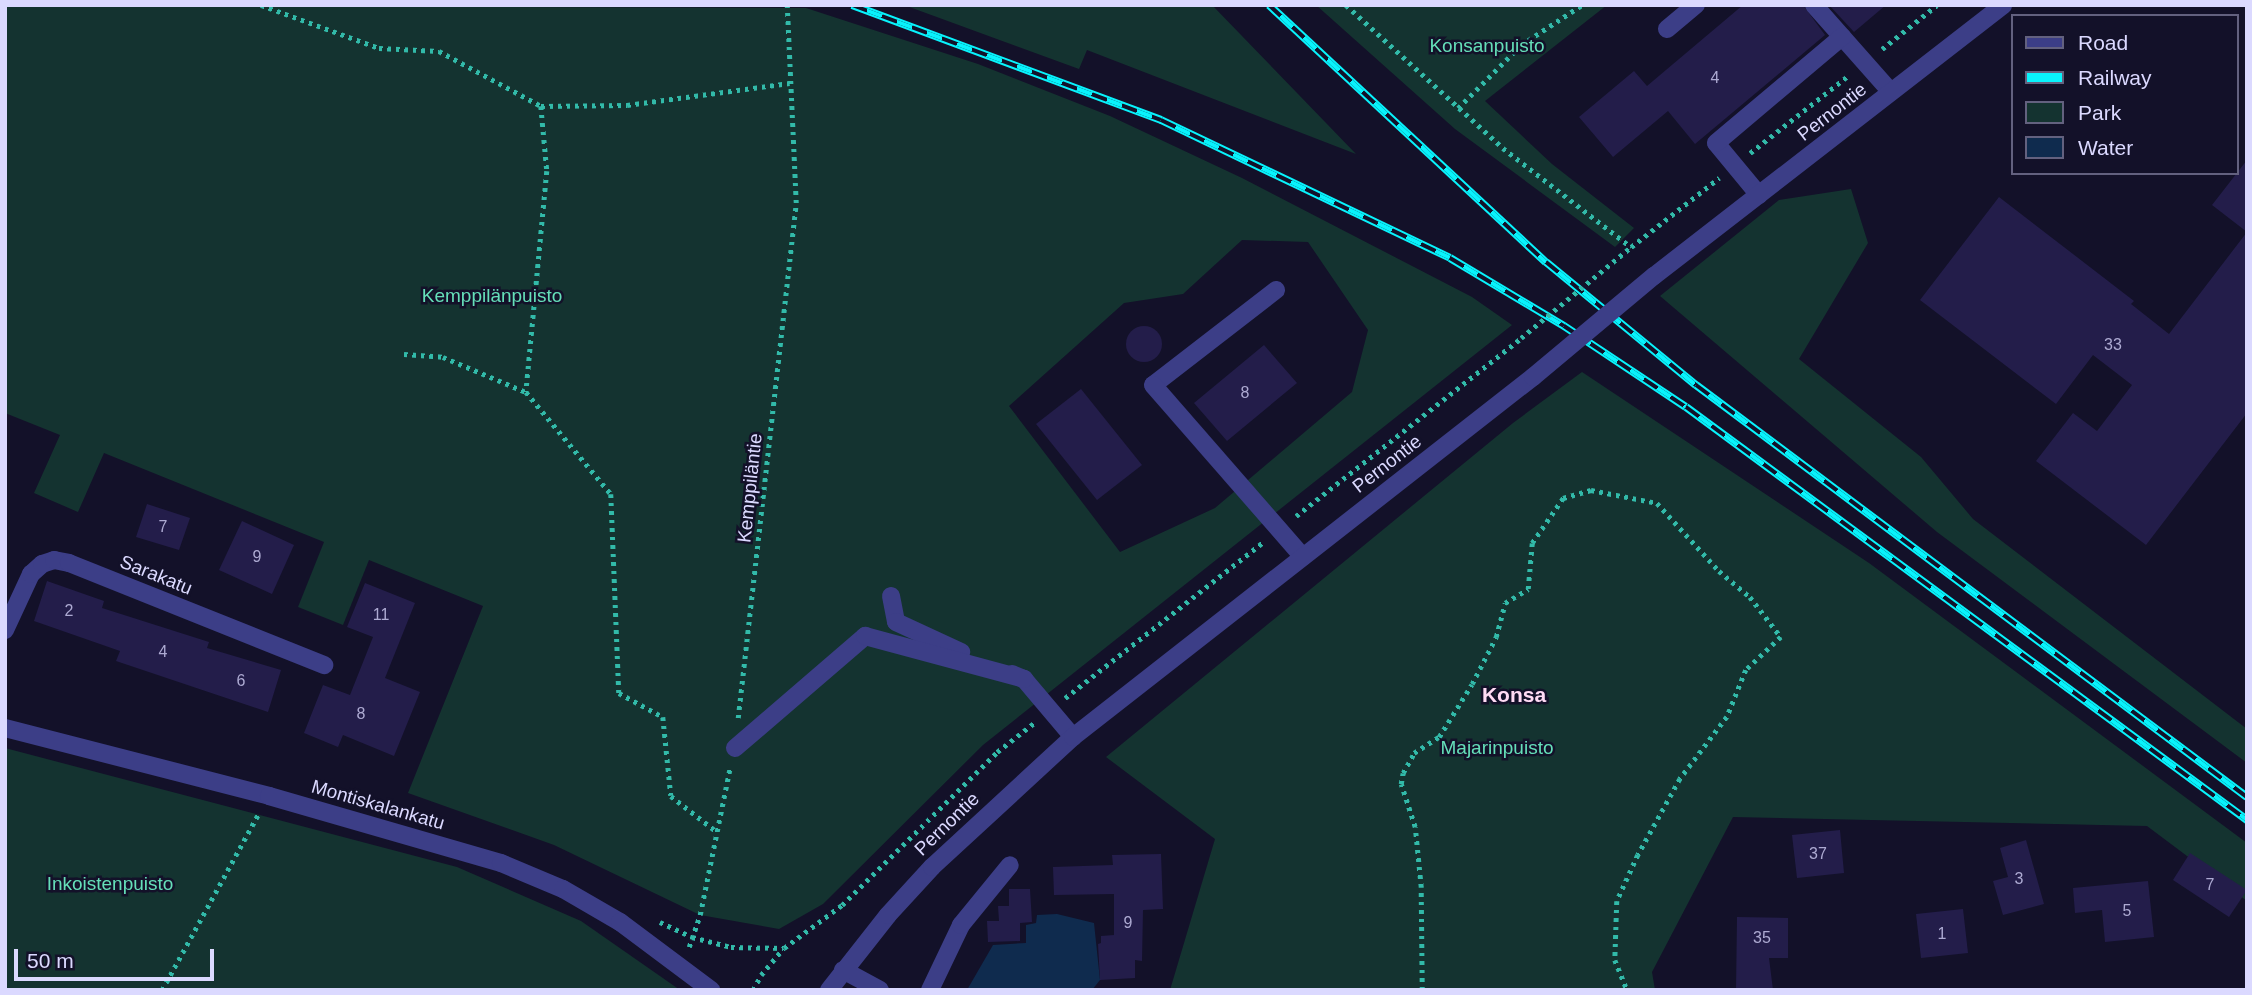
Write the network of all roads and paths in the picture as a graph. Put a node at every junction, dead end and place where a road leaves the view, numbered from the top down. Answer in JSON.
{"nodes":[{"id":1,"x":261,"y":5,"type":"edge"},
{"id":2,"x":787,"y":5,"type":"edge"},
{"id":3,"x":1346,"y":5,"type":"edge"},
{"id":4,"x":1582,"y":5,"type":"edge"},
{"id":5,"x":1696,"y":5,"type":"edge"},
{"id":6,"x":1814,"y":5,"type":"edge"},
{"id":7,"x":1937,"y":5,"type":"edge"},
{"id":8,"x":2003,"y":5,"type":"edge"},
{"id":9,"x":1667,"y":29,"type":"dead end"},
{"id":10,"x":1842,"y":37,"type":"junction"},
{"id":11,"x":1865,"y":62,"type":"junction"},
{"id":12,"x":790,"y":83,"type":"junction"},
{"id":13,"x":1891,"y":92,"type":"junction"},
{"id":14,"x":541,"y":106,"type":"junction"},
{"id":15,"x":1458,"y":108,"type":"junction"},
{"id":16,"x":1734,"y":165,"type":"junction"},
{"id":17,"x":1759,"y":195,"type":"junction"},
{"id":18,"x":1631,"y":247,"type":"junction"},
{"id":19,"x":1276,"y":290,"type":"dead end"},
{"id":20,"x":404,"y":354,"type":"dead end"},
{"id":21,"x":527,"y":392,"type":"junction"},
{"id":22,"x":1279,"y":529,"type":"junction"},
{"id":23,"x":1303,"y":556,"type":"junction"},
{"id":24,"x":891,"y":596,"type":"dead end"},
{"id":25,"x":5,"y":630,"type":"edge"},
{"id":26,"x":324,"y":666,"type":"dead end"},
{"id":27,"x":1024,"y":679,"type":"junction"},
{"id":28,"x":1050,"y":710,"type":"junction"},
{"id":29,"x":5,"y":728,"type":"edge"},
{"id":30,"x":1073,"y":737,"type":"junction"},
{"id":31,"x":735,"y":748,"type":"junction"},
{"id":32,"x":269,"y":796,"type":"junction"},
{"id":33,"x":716,"y":831,"type":"junction"},
{"id":34,"x":1010,"y":866,"type":"dead end"},
{"id":35,"x":681,"y":967,"type":"junction"},
{"id":36,"x":843,"y":970,"type":"junction"},
{"id":37,"x":162,"y":990,"type":"edge"},
{"id":38,"x":711,"y":990,"type":"edge"},
{"id":39,"x":753,"y":990,"type":"edge"},
{"id":40,"x":829,"y":990,"type":"edge"},
{"id":41,"x":880,"y":990,"type":"edge"},
{"id":42,"x":930,"y":990,"type":"edge"},
{"id":43,"x":1422,"y":990,"type":"edge"},
{"id":44,"x":1627,"y":990,"type":"edge"}],
"edges":[{"from":1,"to":14,"type":"path"},
{"from":2,"to":12,"type":"path","name":"Kemppiläntie"},
{"from":3,"to":15,"type":"path"},
{"from":4,"to":15,"type":"path"},
{"from":5,"to":9,"type":"street"},
{"from":6,"to":10,"type":"street"},
{"from":7,"to":11,"type":"path"},
{"from":8,"to":13,"type":"street","name":"Pernontie"},
{"from":10,"to":11,"type":"street"},
{"from":10,"to":16,"type":"street"},
{"from":11,"to":13,"type":"street"},
{"from":11,"to":16,"type":"path"},
{"from":12,"to":14,"type":"path"},
{"from":12,"to":31,"type":"path","name":"Kemppiläntie"},
{"from":13,"to":17,"type":"street","name":"Pernontie"},
{"from":14,"to":21,"type":"path"},
{"from":15,"to":18,"type":"path"},
{"from":16,"to":17,"type":"street"},
{"from":16,"to":18,"type":"path"},
{"from":17,"to":23,"type":"street","name":"Pernontie","bridge":true},
{"from":18,"to":22,"type":"path","bridge":true},
{"from":19,"to":22,"type":"street"},
{"from":20,"to":21,"type":"path"},
{"from":21,"to":33,"type":"path"},
{"from":22,"to":23,"type":"street"},
{"from":22,"to":28,"type":"path"},
{"from":23,"to":30,"type":"street","name":"Pernontie"},
{"from":24,"to":27,"type":"street"},
{"from":25,"to":26,"type":"street","name":"Sarakatu"},
{"from":27,"to":28,"type":"street"},
{"from":27,"to":31,"type":"street"},
{"from":28,"to":30,"type":"street"},
{"from":28,"to":39,"type":"path"},
{"from":29,"to":32,"type":"street","name":"Montiskalankatu"},
{"from":30,"to":36,"type":"street","name":"Pernontie"},
{"from":31,"to":33,"type":"path","name":"Kemppiläntie"},
{"from":32,"to":35,"type":"street","name":"Montiskalankatu"},
{"from":32,"to":37,"type":"path"},
{"from":33,"to":35,"type":"path","name":"Kemppiläntie"},
{"from":34,"to":42,"type":"street"},
{"from":35,"to":38,"type":"street","name":"Montiskalankatu"},
{"from":36,"to":40,"type":"street","name":"Pernontie"},
{"from":36,"to":41,"type":"street"},
{"from":43,"to":44,"type":"path"}]}
